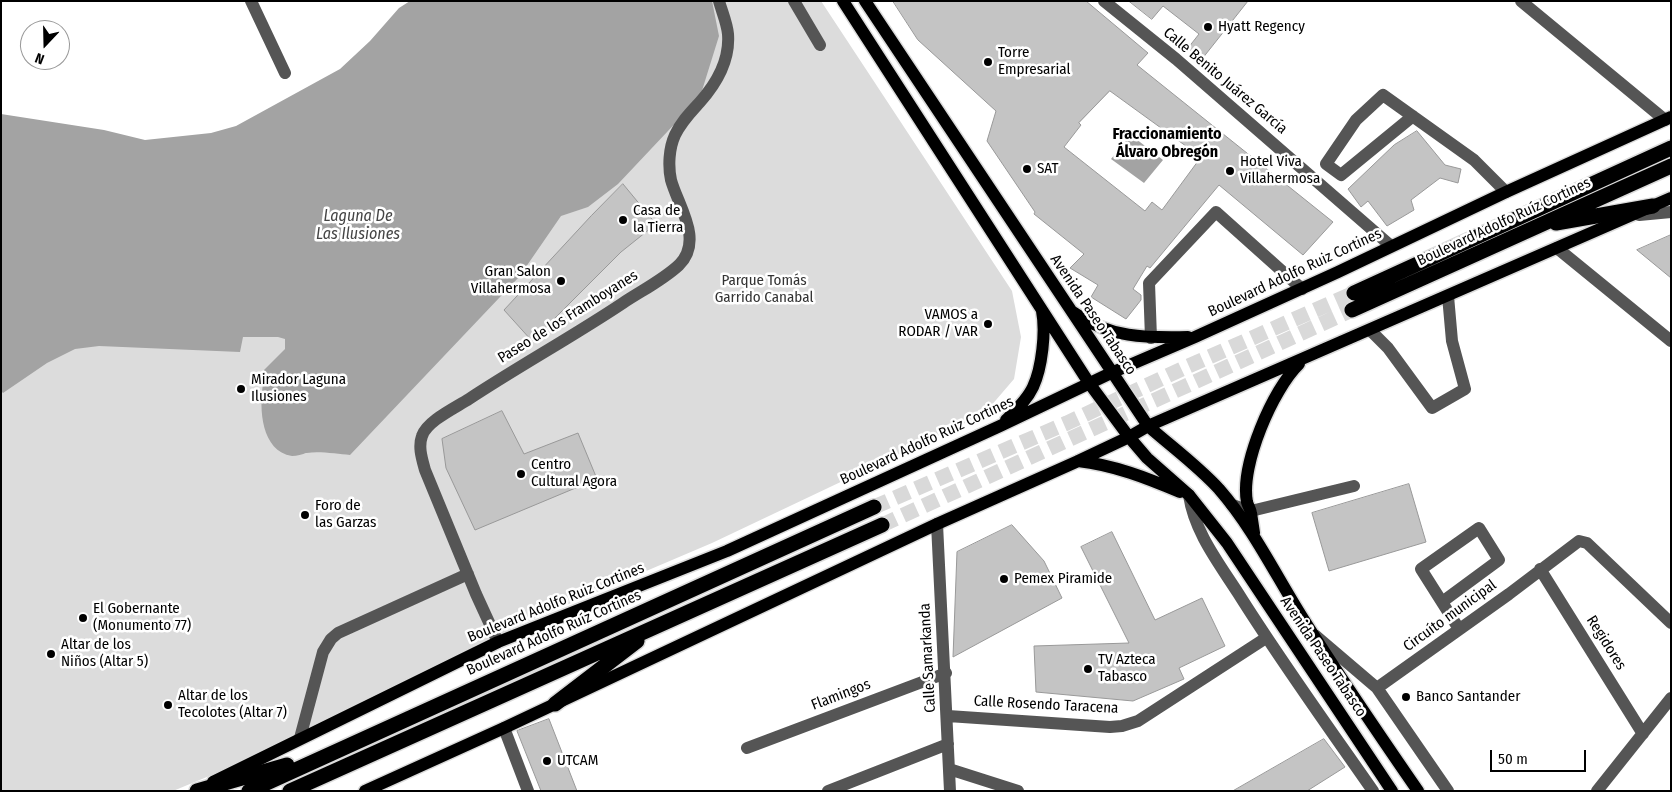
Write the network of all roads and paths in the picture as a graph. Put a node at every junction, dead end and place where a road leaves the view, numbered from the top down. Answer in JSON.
{"nodes":[{"id":1,"x":251,"y":1,"type":"edge"},
{"id":2,"x":719,"y":1,"type":"edge"},
{"id":3,"x":794,"y":1,"type":"edge"},
{"id":4,"x":844,"y":1,"type":"edge"},
{"id":5,"x":865,"y":1,"type":"edge"},
{"id":6,"x":1104,"y":1,"type":"edge"},
{"id":7,"x":1521,"y":1,"type":"edge"},
{"id":8,"x":820,"y":45,"type":"dead end"},
{"id":9,"x":286,"y":74,"type":"dead end"},
{"id":10,"x":1413,"y":116,"type":"junction"},
{"id":11,"x":1668,"y":119,"type":"edge"},
{"id":12,"x":1671,"y":148,"type":"edge"},
{"id":13,"x":1671,"y":166,"type":"edge"},
{"id":14,"x":1506,"y":192,"type":"junction"},
{"id":15,"x":1671,"y":198,"type":"edge"},
{"id":16,"x":1653,"y":206,"type":"junction"},
{"id":17,"x":1671,"y":212,"type":"edge"},
{"id":18,"x":1634,"y":215,"type":"junction"},
{"id":19,"x":1535,"y":227,"type":"junction"},
{"id":20,"x":1392,"y":246,"type":"junction"},
{"id":21,"x":1557,"y":248,"type":"junction"},
{"id":22,"x":1302,"y":289,"type":"junction"},
{"id":23,"x":1354,"y":293,"type":"tunnel mouth"},
{"id":24,"x":1448,"y":296,"type":"junction"},
{"id":25,"x":1042,"y":308,"type":"junction"},
{"id":26,"x":1069,"y":309,"type":"junction"},
{"id":27,"x":1352,"y":310,"type":"tunnel mouth"},
{"id":28,"x":1370,"y":330,"type":"junction"},
{"id":29,"x":1195,"y":337,"type":"junction"},
{"id":30,"x":1151,"y":338,"type":"junction"},
{"id":31,"x":1671,"y":342,"type":"edge"},
{"id":32,"x":1303,"y":359,"type":"junction"},
{"id":33,"x":1111,"y":373,"type":"junction"},
{"id":34,"x":1089,"y":383,"type":"junction"},
{"id":35,"x":1000,"y":426,"type":"junction"},
{"id":36,"x":1148,"y":426,"type":"junction"},
{"id":37,"x":1129,"y":437,"type":"junction"},
{"id":38,"x":1078,"y":461,"type":"junction"},
{"id":39,"x":1354,"y":486,"type":"dead end"},
{"id":40,"x":1189,"y":495,"type":"junction"},
{"id":41,"x":1232,"y":505,"type":"junction"},
{"id":42,"x":874,"y":507,"type":"tunnel mouth"},
{"id":43,"x":1251,"y":511,"type":"junction"},
{"id":44,"x":937,"y":524,"type":"junction"},
{"id":45,"x":882,"y":525,"type":"tunnel mouth"},
{"id":46,"x":1254,"y":535,"type":"junction"},
{"id":47,"x":1540,"y":569,"type":"junction"},
{"id":48,"x":468,"y":574,"type":"junction"},
{"id":49,"x":1442,"y":602,"type":"junction"},
{"id":50,"x":1671,"y":623,"type":"edge"},
{"id":51,"x":657,"y":626,"type":"junction"},
{"id":52,"x":1459,"y":629,"type":"junction"},
{"id":53,"x":1311,"y":630,"type":"junction"},
{"id":54,"x":1266,"y":638,"type":"junction"},
{"id":55,"x":498,"y":642,"type":"junction"},
{"id":56,"x":946,"y":673,"type":"junction"},
{"id":57,"x":1377,"y":688,"type":"junction"},
{"id":58,"x":1671,"y":698,"type":"edge"},
{"id":59,"x":555,"y":704,"type":"junction"},
{"id":60,"x":948,"y":716,"type":"junction"},
{"id":61,"x":504,"y":728,"type":"junction"},
{"id":62,"x":1643,"y":734,"type":"junction"},
{"id":63,"x":300,"y":738,"type":"junction"},
{"id":64,"x":948,"y":744,"type":"junction"},
{"id":65,"x":747,"y":748,"type":"dead end"},
{"id":66,"x":334,"y":752,"type":"junction"},
{"id":67,"x":949,"y":769,"type":"junction"},
{"id":68,"x":196,"y":791,"type":"edge"},
{"id":69,"x":249,"y":791,"type":"edge"},
{"id":70,"x":290,"y":791,"type":"edge"},
{"id":71,"x":365,"y":791,"type":"edge"},
{"id":72,"x":528,"y":791,"type":"edge"},
{"id":73,"x":828,"y":791,"type":"edge"},
{"id":74,"x":950,"y":791,"type":"edge"},
{"id":75,"x":1018,"y":791,"type":"edge"},
{"id":76,"x":1373,"y":791,"type":"edge"},
{"id":77,"x":1392,"y":791,"type":"edge"},
{"id":78,"x":1418,"y":791,"type":"edge"},
{"id":79,"x":1448,"y":791,"type":"edge"},
{"id":80,"x":1597,"y":791,"type":"edge"}],
"edges":[{"from":1,"to":9,"type":"street"},
{"from":2,"to":48,"type":"street","name":"Paseo de los Framboyanes"},
{"from":3,"to":8,"type":"street"},
{"from":4,"to":25,"type":"main road","name":"Avenida Paseo Tabasco"},
{"from":5,"to":26,"type":"main road","name":"Avenida Paseo Tabasco"},
{"from":6,"to":20,"type":"street","name":"Calle Benito Juárez García"},
{"from":7,"to":11,"type":"street"},
{"from":10,"to":10,"type":"street"},
{"from":10,"to":14,"type":"street"},
{"from":11,"to":14,"type":"main road","name":"Boulevard Adolfo Ruiz Cortines"},
{"from":12,"to":23,"type":"highway","name":"Boulevard Adolfo Ruíz Cortines"},
{"from":13,"to":19,"type":"highway","name":"Boulevard Adolfo Ruíz Cortines"},
{"from":14,"to":20,"type":"main road","name":"Boulevard Adolfo Ruiz Cortines"},
{"from":15,"to":16,"type":"main road"},
{"from":16,"to":18,"type":"main road"},
{"from":16,"to":19,"type":"highway"},
{"from":17,"to":18,"type":"street"},
{"from":18,"to":21,"type":"main road"},
{"from":19,"to":27,"type":"highway","name":"Boulevard Adolfo Ruíz Cortines"},
{"from":20,"to":22,"type":"main road","name":"Boulevard Adolfo Ruiz Cortines"},
{"from":21,"to":24,"type":"main road"},
{"from":21,"to":31,"type":"street"},
{"from":22,"to":29,"type":"main road","name":"Boulevard Adolfo Ruiz Cortines"},
{"from":22,"to":30,"type":"street"},
{"from":24,"to":28,"type":"main road"},
{"from":24,"to":28,"type":"street"},
{"from":25,"to":34,"type":"main road","name":"Avenida Paseo Tabasco"},
{"from":25,"to":35,"type":"main road"},
{"from":26,"to":30,"type":"main road"},
{"from":26,"to":33,"type":"main road","name":"Avenida Paseo Tabasco"},
{"from":28,"to":32,"type":"main road"},
{"from":29,"to":30,"type":"main road"},
{"from":29,"to":33,"type":"main road","name":"Boulevard Adolfo Ruiz Cortines"},
{"from":32,"to":36,"type":"main road"},
{"from":32,"to":43,"type":"main road"},
{"from":33,"to":34,"type":"main road","name":"Boulevard Adolfo Ruiz Cortines"},
{"from":33,"to":36,"type":"main road","name":"Avenida Paseo Tabasco"},
{"from":34,"to":35,"type":"main road","name":"Boulevard Adolfo Ruiz Cortines"},
{"from":34,"to":37,"type":"main road","name":"Avenida Paseo Tabasco"},
{"from":35,"to":55,"type":"main road","name":"Boulevard Adolfo Ruiz Cortines"},
{"from":36,"to":37,"type":"main road"},
{"from":36,"to":41,"type":"main road","name":"Avenida Paseo Tabasco"},
{"from":37,"to":38,"type":"main road"},
{"from":37,"to":40,"type":"main road","name":"Avenida Paseo Tabasco"},
{"from":38,"to":40,"type":"main road"},
{"from":38,"to":44,"type":"main road"},
{"from":39,"to":43,"type":"street"},
{"from":40,"to":54,"type":"street"},
{"from":40,"to":77,"type":"main road","name":"Avenida Paseo Tabasco"},
{"from":41,"to":43,"type":"street"},
{"from":41,"to":46,"type":"main road","name":"Avenida Paseo Tabasco"},
{"from":42,"to":66,"type":"highway","name":"Boulevard Adolfo Ruíz Cortines"},
{"from":43,"to":46,"type":"main road"},
{"from":44,"to":56,"type":"street","name":"Calle Samarkanda"},
{"from":44,"to":59,"type":"main road"},
{"from":45,"to":51,"type":"highway"},
{"from":46,"to":53,"type":"main road","name":"Avenida Paseo Tabasco"},
{"from":47,"to":50,"type":"street","name":"Circuíto municipal"},
{"from":47,"to":52,"type":"street","name":"Circuíto municipal"},
{"from":47,"to":62,"type":"street","name":"Regidores"},
{"from":48,"to":55,"type":"street","name":"Paseo de los Framboyanes"},
{"from":48,"to":63,"type":"street"},
{"from":49,"to":49,"type":"street"},
{"from":49,"to":52,"type":"street"},
{"from":51,"to":59,"type":"highway"},
{"from":51,"to":70,"type":"highway"},
{"from":52,"to":57,"type":"street","name":"Circuíto municipal"},
{"from":53,"to":57,"type":"street","name":"Avenida Paseo Tabasco"},
{"from":53,"to":78,"type":"main road","name":"Avenida Paseo Tabasco"},
{"from":54,"to":60,"type":"street","name":"Calle Rosendo Taracena"},
{"from":54,"to":76,"type":"street"},
{"from":55,"to":63,"type":"main road","name":"Boulevard Adolfo Ruiz Cortines"},
{"from":56,"to":60,"type":"street","name":"Calle Samarkanda"},
{"from":56,"to":65,"type":"street","name":"Flamingos"},
{"from":57,"to":79,"type":"street","name":"Avenida Paseo Tabasco"},
{"from":58,"to":62,"type":"street"},
{"from":59,"to":61,"type":"main road"},
{"from":60,"to":64,"type":"street","name":"Calle Samarkanda"},
{"from":61,"to":71,"type":"main road"},
{"from":61,"to":72,"type":"street"},
{"from":62,"to":80,"type":"street"},
{"from":63,"to":68,"type":"main road","name":"Boulevard Adolfo Ruiz Cortines"},
{"from":64,"to":67,"type":"street","name":"Calle Samarkanda"},
{"from":64,"to":73,"type":"street"},
{"from":66,"to":68,"type":"highway"},
{"from":66,"to":69,"type":"highway","name":"Boulevard Adolfo Ruíz Cortines"},
{"from":67,"to":74,"type":"street","name":"Calle Samarkanda"},
{"from":67,"to":75,"type":"street"}]}
